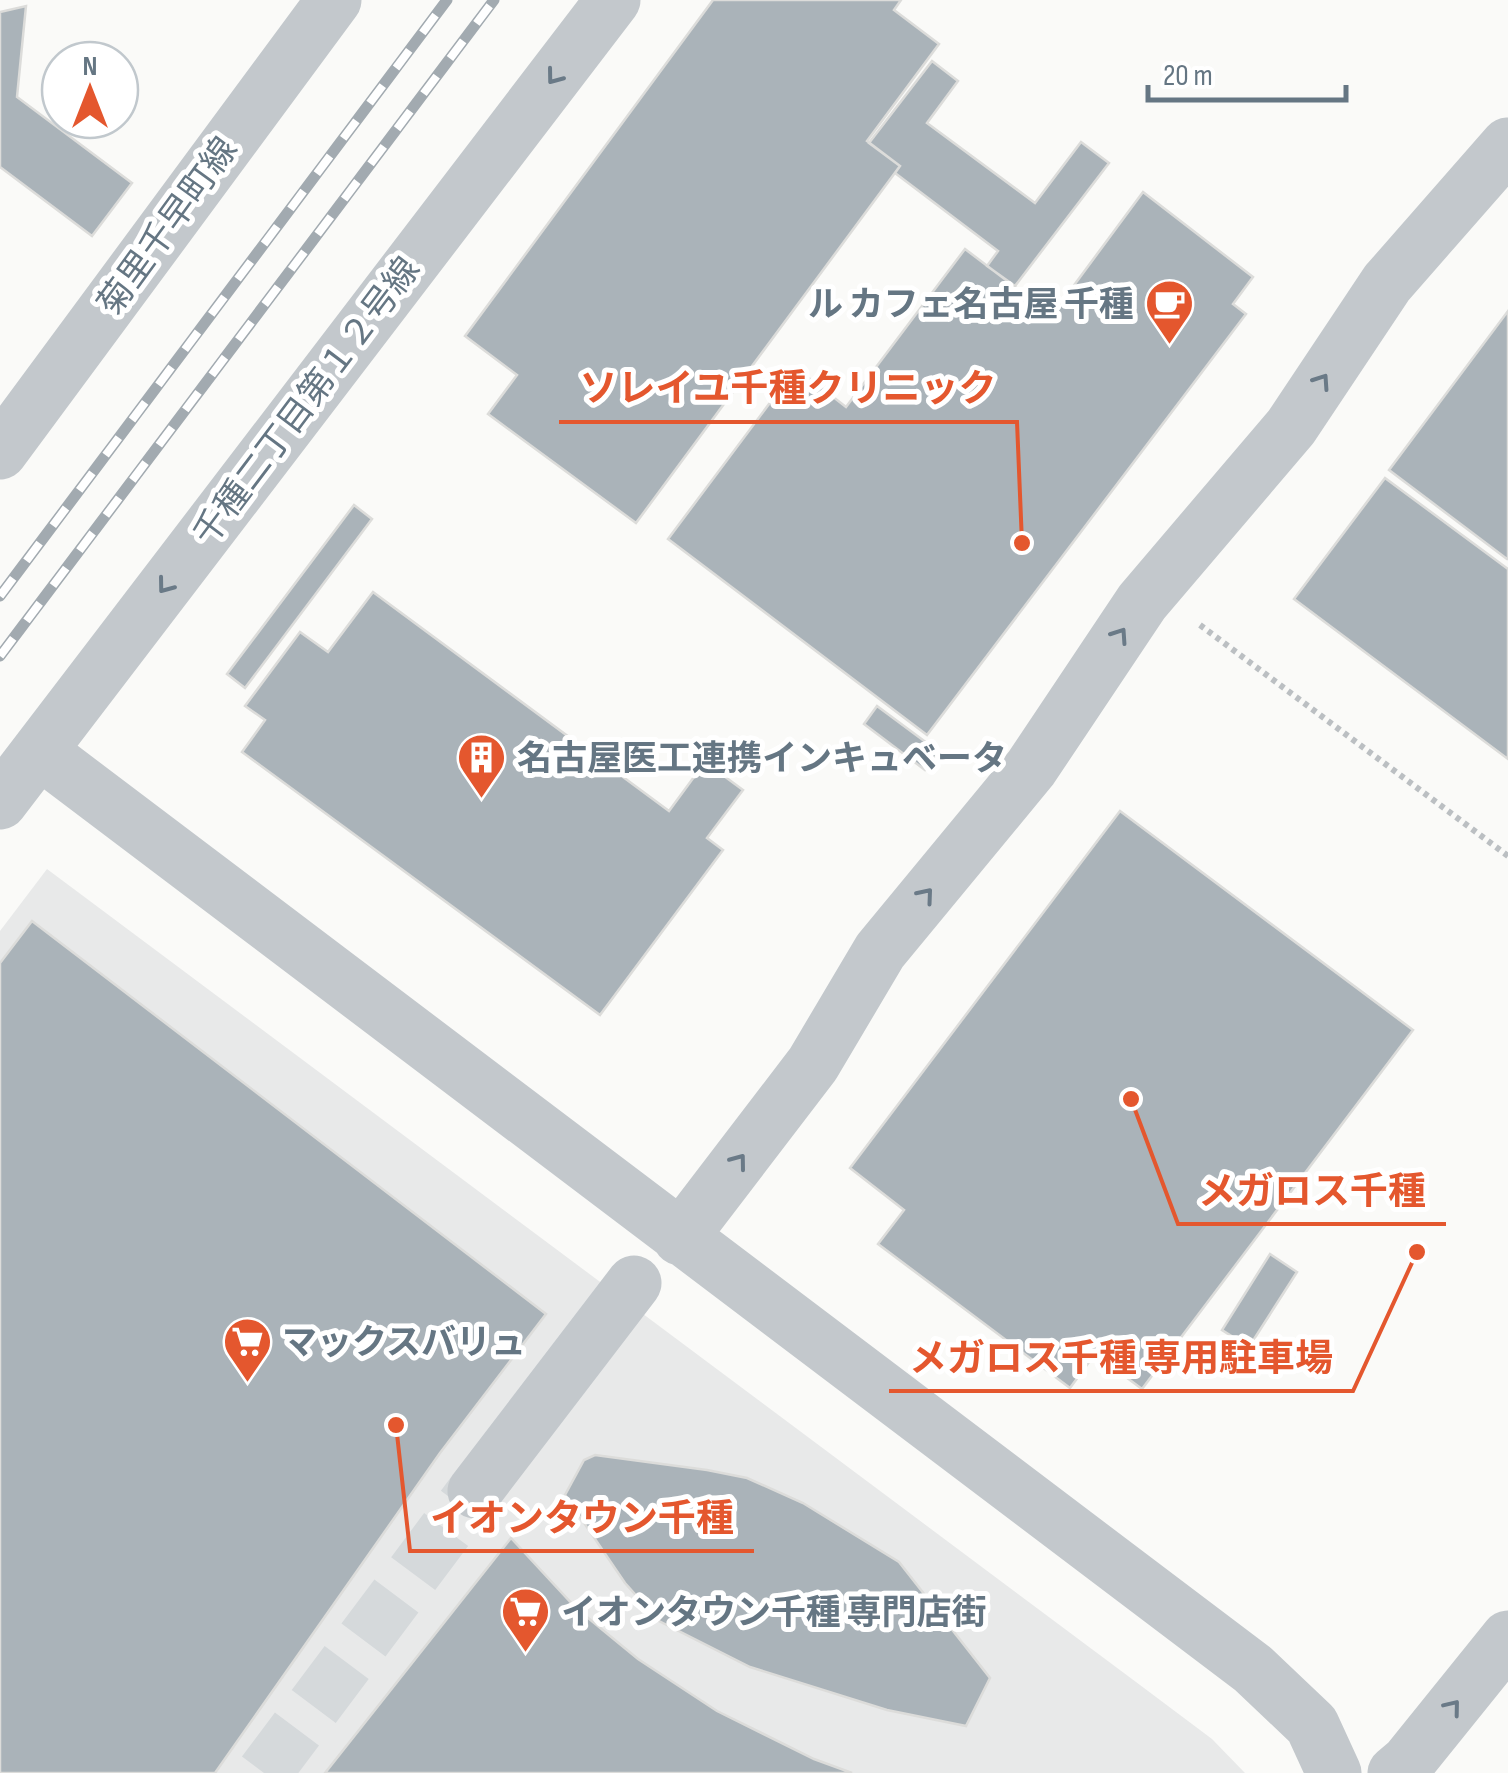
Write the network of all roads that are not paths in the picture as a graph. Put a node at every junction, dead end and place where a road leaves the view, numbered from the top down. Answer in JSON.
{"nodes":[{"id":1,"x":334,"y":0,"type":"edge"},
{"id":2,"x":613,"y":0,"type":"edge"},
{"id":3,"x":1508,"y":145,"type":"edge"},
{"id":4,"x":0,"y":452,"type":"edge"},
{"id":5,"x":39,"y":751,"type":"junction"},
{"id":6,"x":0,"y":802,"type":"edge"},
{"id":7,"x":680,"y":1238,"type":"junction"},
{"id":8,"x":634,"y":1283,"type":"dead end"},
{"id":9,"x":475,"y":1491,"type":"tunnel mouth"},
{"id":10,"x":1508,"y":1638,"type":"edge"},
{"id":11,"x":1334,"y":1773,"type":"edge"},
{"id":12,"x":1395,"y":1773,"type":"edge"}],
"edges":[{"from":1,"to":4,"type":"street","name":"菊里千早町線"},
{"from":2,"to":5,"type":"street","name":"千種二丁目第１２号線","one_way":true},
{"from":7,"to":3,"type":"street","one_way":true},
{"from":5,"to":6,"type":"street","name":"千種二丁目第１２号線"},
{"from":5,"to":7,"type":"street"},
{"from":7,"to":11,"type":"street"},
{"from":8,"to":9,"type":"street"},
{"from":12,"to":10,"type":"street","one_way":true}]}
